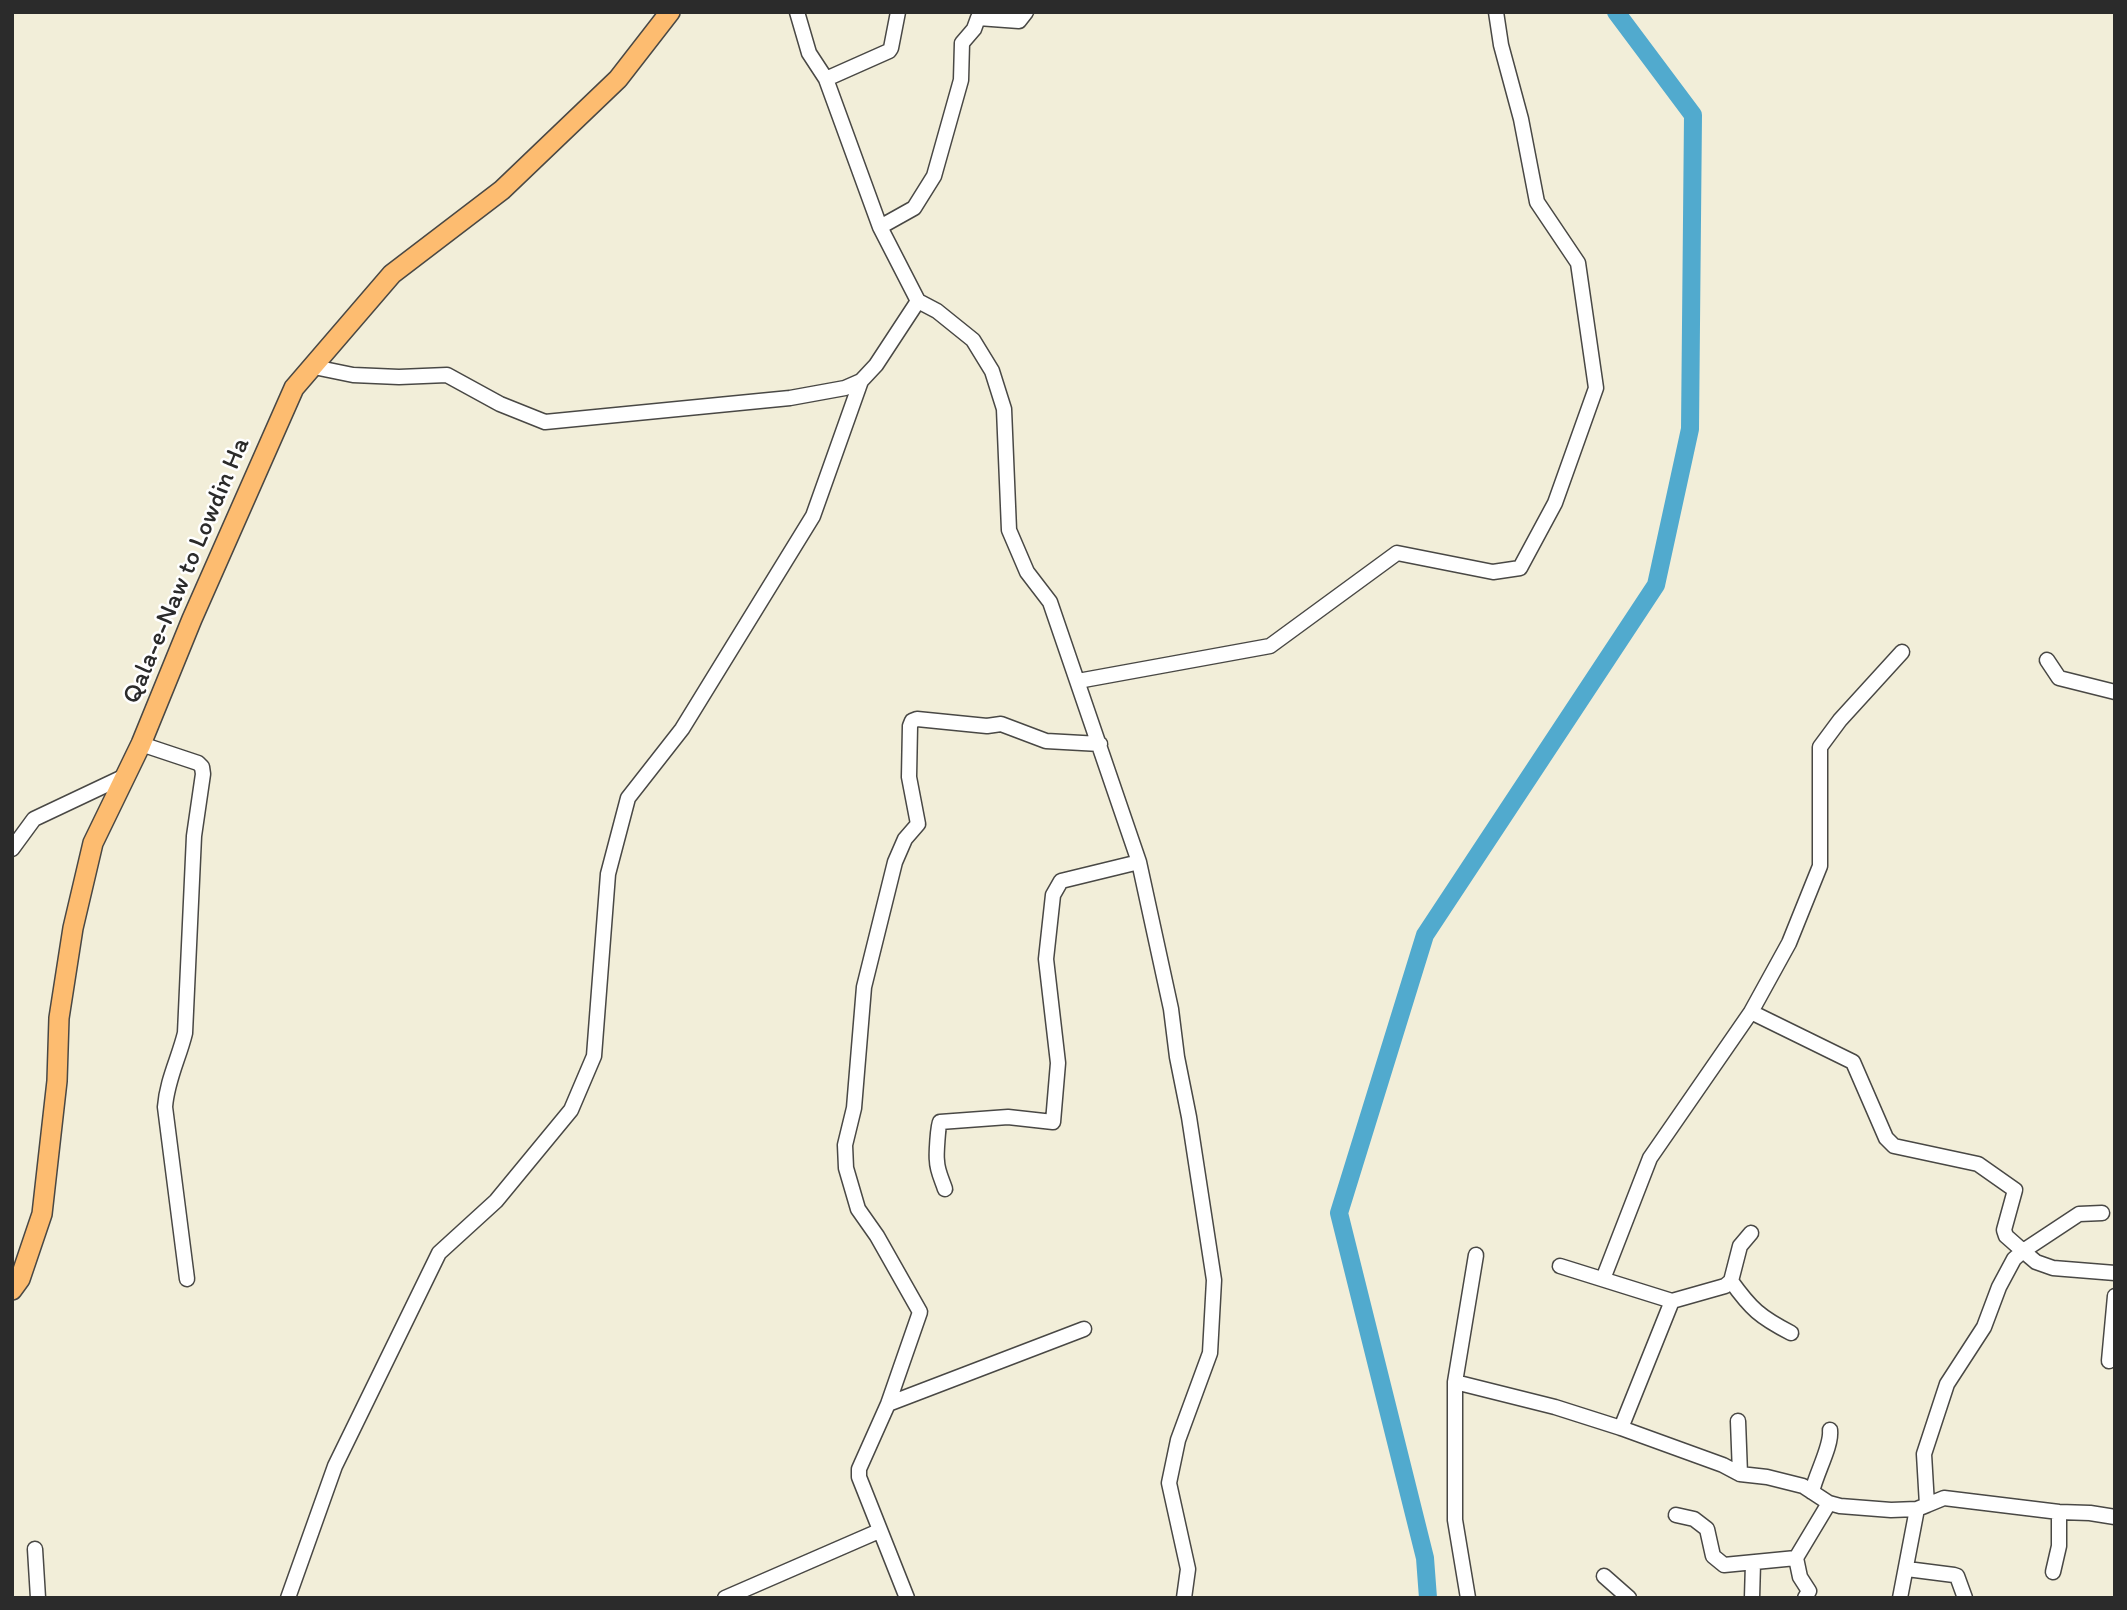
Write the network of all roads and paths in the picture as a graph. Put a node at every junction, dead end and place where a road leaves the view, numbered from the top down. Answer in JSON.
{"nodes":[{"id":1,"x":670,"y":12,"type":"edge"},
{"id":2,"x":797,"y":12,"type":"edge"},
{"id":3,"x":898,"y":12,"type":"edge"},
{"id":4,"x":1026,"y":12,"type":"edge"},
{"id":5,"x":1496,"y":12,"type":"edge"},
{"id":6,"x":826,"y":79,"type":"junction"},
{"id":7,"x":880,"y":227,"type":"junction"},
{"id":8,"x":918,"y":301,"type":"junction"},
{"id":9,"x":314,"y":367,"type":"junction"},
{"id":10,"x":861,"y":381,"type":"junction"},
{"id":11,"x":1902,"y":652,"type":"dead end"},
{"id":12,"x":2047,"y":660,"type":"dead end"},
{"id":13,"x":1078,"y":681,"type":"junction"},
{"id":14,"x":2115,"y":692,"type":"edge"},
{"id":15,"x":141,"y":744,"type":"junction"},
{"id":16,"x":1100,"y":744,"type":"junction"},
{"id":17,"x":125,"y":776,"type":"junction"},
{"id":18,"x":12,"y":849,"type":"edge"},
{"id":19,"x":1139,"y":862,"type":"junction"},
{"id":20,"x":1751,"y":1012,"type":"junction"},
{"id":21,"x":945,"y":1189,"type":"dead end"},
{"id":22,"x":2102,"y":1213,"type":"dead end"},
{"id":23,"x":1751,"y":1233,"type":"dead end"},
{"id":24,"x":2023,"y":1251,"type":"junction"},
{"id":25,"x":1476,"y":1255,"type":"dead end"},
{"id":26,"x":1560,"y":1266,"type":"dead end"},
{"id":27,"x":2115,"y":1273,"type":"edge"},
{"id":28,"x":187,"y":1279,"type":"dead end"},
{"id":29,"x":1603,"y":1279,"type":"junction"},
{"id":30,"x":1731,"y":1281,"type":"junction"},
{"id":31,"x":12,"y":1290,"type":"edge"},
{"id":32,"x":2115,"y":1296,"type":"edge"},
{"id":33,"x":1672,"y":1301,"type":"junction"},
{"id":34,"x":1084,"y":1329,"type":"dead end"},
{"id":35,"x":1791,"y":1333,"type":"dead end"},
{"id":36,"x":2109,"y":1362,"type":"dead end"},
{"id":37,"x":1455,"y":1382,"type":"junction"},
{"id":38,"x":888,"y":1404,"type":"junction"},
{"id":39,"x":1738,"y":1422,"type":"dead end"},
{"id":40,"x":1621,"y":1428,"type":"junction"},
{"id":41,"x":1830,"y":1430,"type":"dead end"},
{"id":42,"x":1740,"y":1474,"type":"junction"},
{"id":43,"x":1811,"y":1492,"type":"junction"},
{"id":44,"x":1829,"y":1503,"type":"junction"},
{"id":45,"x":1922,"y":1507,"type":"junction"},
{"id":46,"x":2060,"y":1512,"type":"junction"},
{"id":47,"x":1676,"y":1515,"type":"dead end"},
{"id":48,"x":2115,"y":1517,"type":"edge"},
{"id":49,"x":879,"y":1531,"type":"junction"},
{"id":50,"x":35,"y":1549,"type":"dead end"},
{"id":51,"x":1796,"y":1558,"type":"junction"},
{"id":52,"x":1753,"y":1563,"type":"junction"},
{"id":53,"x":1906,"y":1569,"type":"junction"},
{"id":54,"x":2053,"y":1572,"type":"dead end"},
{"id":55,"x":1604,"y":1576,"type":"dead end"},
{"id":56,"x":38,"y":1598,"type":"edge"},
{"id":57,"x":288,"y":1598,"type":"edge"},
{"id":58,"x":726,"y":1598,"type":"edge"},
{"id":59,"x":907,"y":1598,"type":"edge"},
{"id":60,"x":1184,"y":1598,"type":"edge"},
{"id":61,"x":1468,"y":1598,"type":"edge"},
{"id":62,"x":1629,"y":1598,"type":"edge"},
{"id":63,"x":1752,"y":1598,"type":"edge"},
{"id":64,"x":1805,"y":1598,"type":"edge"},
{"id":65,"x":1900,"y":1598,"type":"edge"},
{"id":66,"x":1965,"y":1598,"type":"edge"}],
"edges":[{"from":1,"to":9,"type":"main road","name":"Qala-e-Naw to Lowdin Ha"},
{"from":2,"to":6,"type":"street"},
{"from":3,"to":6,"type":"street"},
{"from":4,"to":7,"type":"street"},
{"from":5,"to":13,"type":"street"},
{"from":6,"to":7,"type":"street"},
{"from":7,"to":8,"type":"street"},
{"from":8,"to":10,"type":"street"},
{"from":8,"to":13,"type":"street"},
{"from":9,"to":10,"type":"street"},
{"from":9,"to":15,"type":"main road","name":"Qala-e-Naw to Lowdin Ha"},
{"from":10,"to":57,"type":"street"},
{"from":11,"to":20,"type":"street"},
{"from":12,"to":14,"type":"street"},
{"from":13,"to":16,"type":"street"},
{"from":15,"to":17,"type":"main road","name":"Qala-e-Naw to Lowdin Ha"},
{"from":15,"to":28,"type":"street"},
{"from":16,"to":19,"type":"street"},
{"from":16,"to":38,"type":"street"},
{"from":17,"to":18,"type":"street"},
{"from":17,"to":31,"type":"main road","name":"Qala-e-Naw to Lowdin Ha"},
{"from":19,"to":21,"type":"street"},
{"from":19,"to":60,"type":"street"},
{"from":20,"to":24,"type":"street"},
{"from":20,"to":29,"type":"street"},
{"from":22,"to":24,"type":"street"},
{"from":23,"to":30,"type":"street"},
{"from":24,"to":27,"type":"street"},
{"from":24,"to":45,"type":"street"},
{"from":25,"to":37,"type":"street"},
{"from":26,"to":29,"type":"street"},
{"from":29,"to":33,"type":"street"},
{"from":30,"to":33,"type":"street"},
{"from":30,"to":35,"type":"street"},
{"from":32,"to":36,"type":"street"},
{"from":33,"to":40,"type":"street"},
{"from":34,"to":38,"type":"street"},
{"from":37,"to":40,"type":"street"},
{"from":37,"to":61,"type":"street"},
{"from":38,"to":49,"type":"street"},
{"from":39,"to":42,"type":"street"},
{"from":40,"to":42,"type":"street"},
{"from":41,"to":43,"type":"street"},
{"from":42,"to":43,"type":"street"},
{"from":43,"to":44,"type":"street"},
{"from":44,"to":45,"type":"street"},
{"from":44,"to":51,"type":"street"},
{"from":45,"to":46,"type":"street"},
{"from":45,"to":53,"type":"street"},
{"from":46,"to":48,"type":"street"},
{"from":46,"to":54,"type":"street"},
{"from":47,"to":52,"type":"street"},
{"from":49,"to":58,"type":"street"},
{"from":49,"to":59,"type":"street"},
{"from":50,"to":56,"type":"street"},
{"from":51,"to":52,"type":"street"},
{"from":51,"to":64,"type":"street"},
{"from":52,"to":63,"type":"street"},
{"from":53,"to":65,"type":"street"},
{"from":53,"to":66,"type":"street"},
{"from":55,"to":62,"type":"street"}]}
